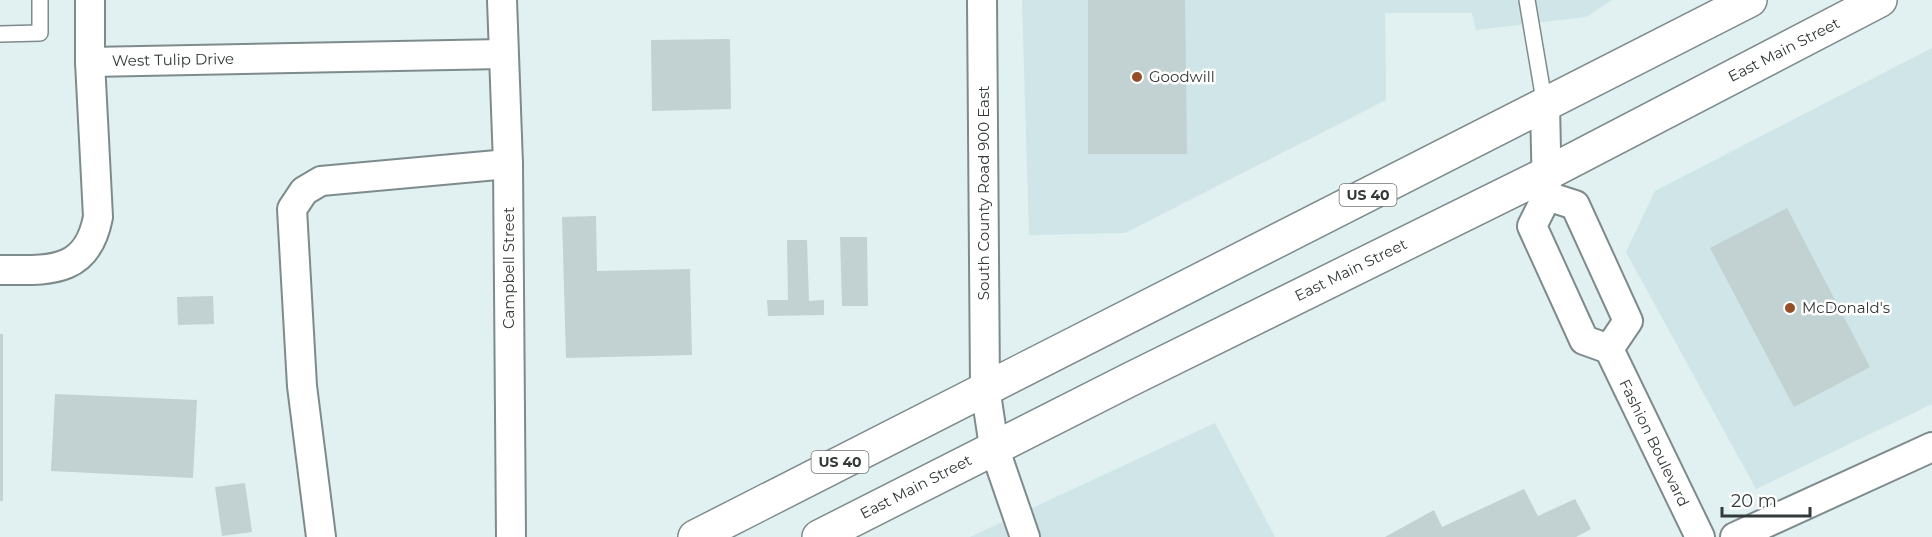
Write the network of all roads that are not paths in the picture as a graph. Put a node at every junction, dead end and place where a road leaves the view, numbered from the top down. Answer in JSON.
{"nodes":[{"id":1,"x":40,"y":0,"type":"edge"},
{"id":2,"x":90,"y":0,"type":"edge"},
{"id":3,"x":502,"y":0,"type":"edge"},
{"id":4,"x":982,"y":0,"type":"edge"},
{"id":5,"x":1527,"y":0,"type":"edge"},
{"id":6,"x":1750,"y":0,"type":"edge"},
{"id":7,"x":1880,"y":0,"type":"edge"},
{"id":8,"x":0,"y":34,"type":"edge"},
{"id":9,"x":503,"y":54,"type":"junction"},
{"id":10,"x":90,"y":62,"type":"junction"},
{"id":11,"x":1545,"y":106,"type":"junction"},
{"id":12,"x":508,"y":164,"type":"junction"},
{"id":13,"x":1547,"y":185,"type":"junction"},
{"id":14,"x":0,"y":270,"type":"edge"},
{"id":15,"x":1609,"y":350,"type":"junction"},
{"id":16,"x":985,"y":387,"type":"junction"},
{"id":17,"x":994,"y":447,"type":"junction"},
{"id":18,"x":1932,"y":447,"type":"edge"},
{"id":19,"x":321,"y":537,"type":"edge"},
{"id":20,"x":512,"y":537,"type":"edge"},
{"id":21,"x":694,"y":537,"type":"edge"},
{"id":22,"x":819,"y":537,"type":"edge"},
{"id":23,"x":1024,"y":537,"type":"edge"},
{"id":24,"x":1700,"y":537,"type":"edge"},
{"id":25,"x":1735,"y":537,"type":"edge"}],
"edges":[{"from":1,"to":8,"type":"lane"},
{"from":2,"to":10,"type":"street"},
{"from":3,"to":9,"type":"street","name":"Campbell Street"},
{"from":4,"to":16,"type":"street","name":"South County Road 900 East"},
{"from":5,"to":11,"type":"lane"},
{"from":6,"to":11,"type":"main road","number":"US 40"},
{"from":7,"to":13,"type":"main road","name":"East Main Street"},
{"from":9,"to":10,"type":"street","name":"West Tulip Drive"},
{"from":9,"to":12,"type":"street","name":"Campbell Street"},
{"from":10,"to":14,"type":"street","name":"West Tulip Drive"},
{"from":11,"to":13,"type":"street"},
{"from":11,"to":16,"type":"main road","number":"US 40"},
{"from":12,"to":19,"type":"street"},
{"from":12,"to":20,"type":"street","name":"Campbell Street"},
{"from":13,"to":15,"type":"street"},
{"from":13,"to":15,"type":"street"},
{"from":13,"to":17,"type":"main road","name":"East Main Street"},
{"from":15,"to":24,"type":"street","name":"Fashion Boulevard"},
{"from":16,"to":17,"type":"street","name":"South County Road 900 East"},
{"from":16,"to":21,"type":"main road","number":"US 40"},
{"from":17,"to":22,"type":"main road","name":"East Main Street"},
{"from":17,"to":23,"type":"street","name":"South County Road 900 East"},
{"from":18,"to":25,"type":"street"}]}
